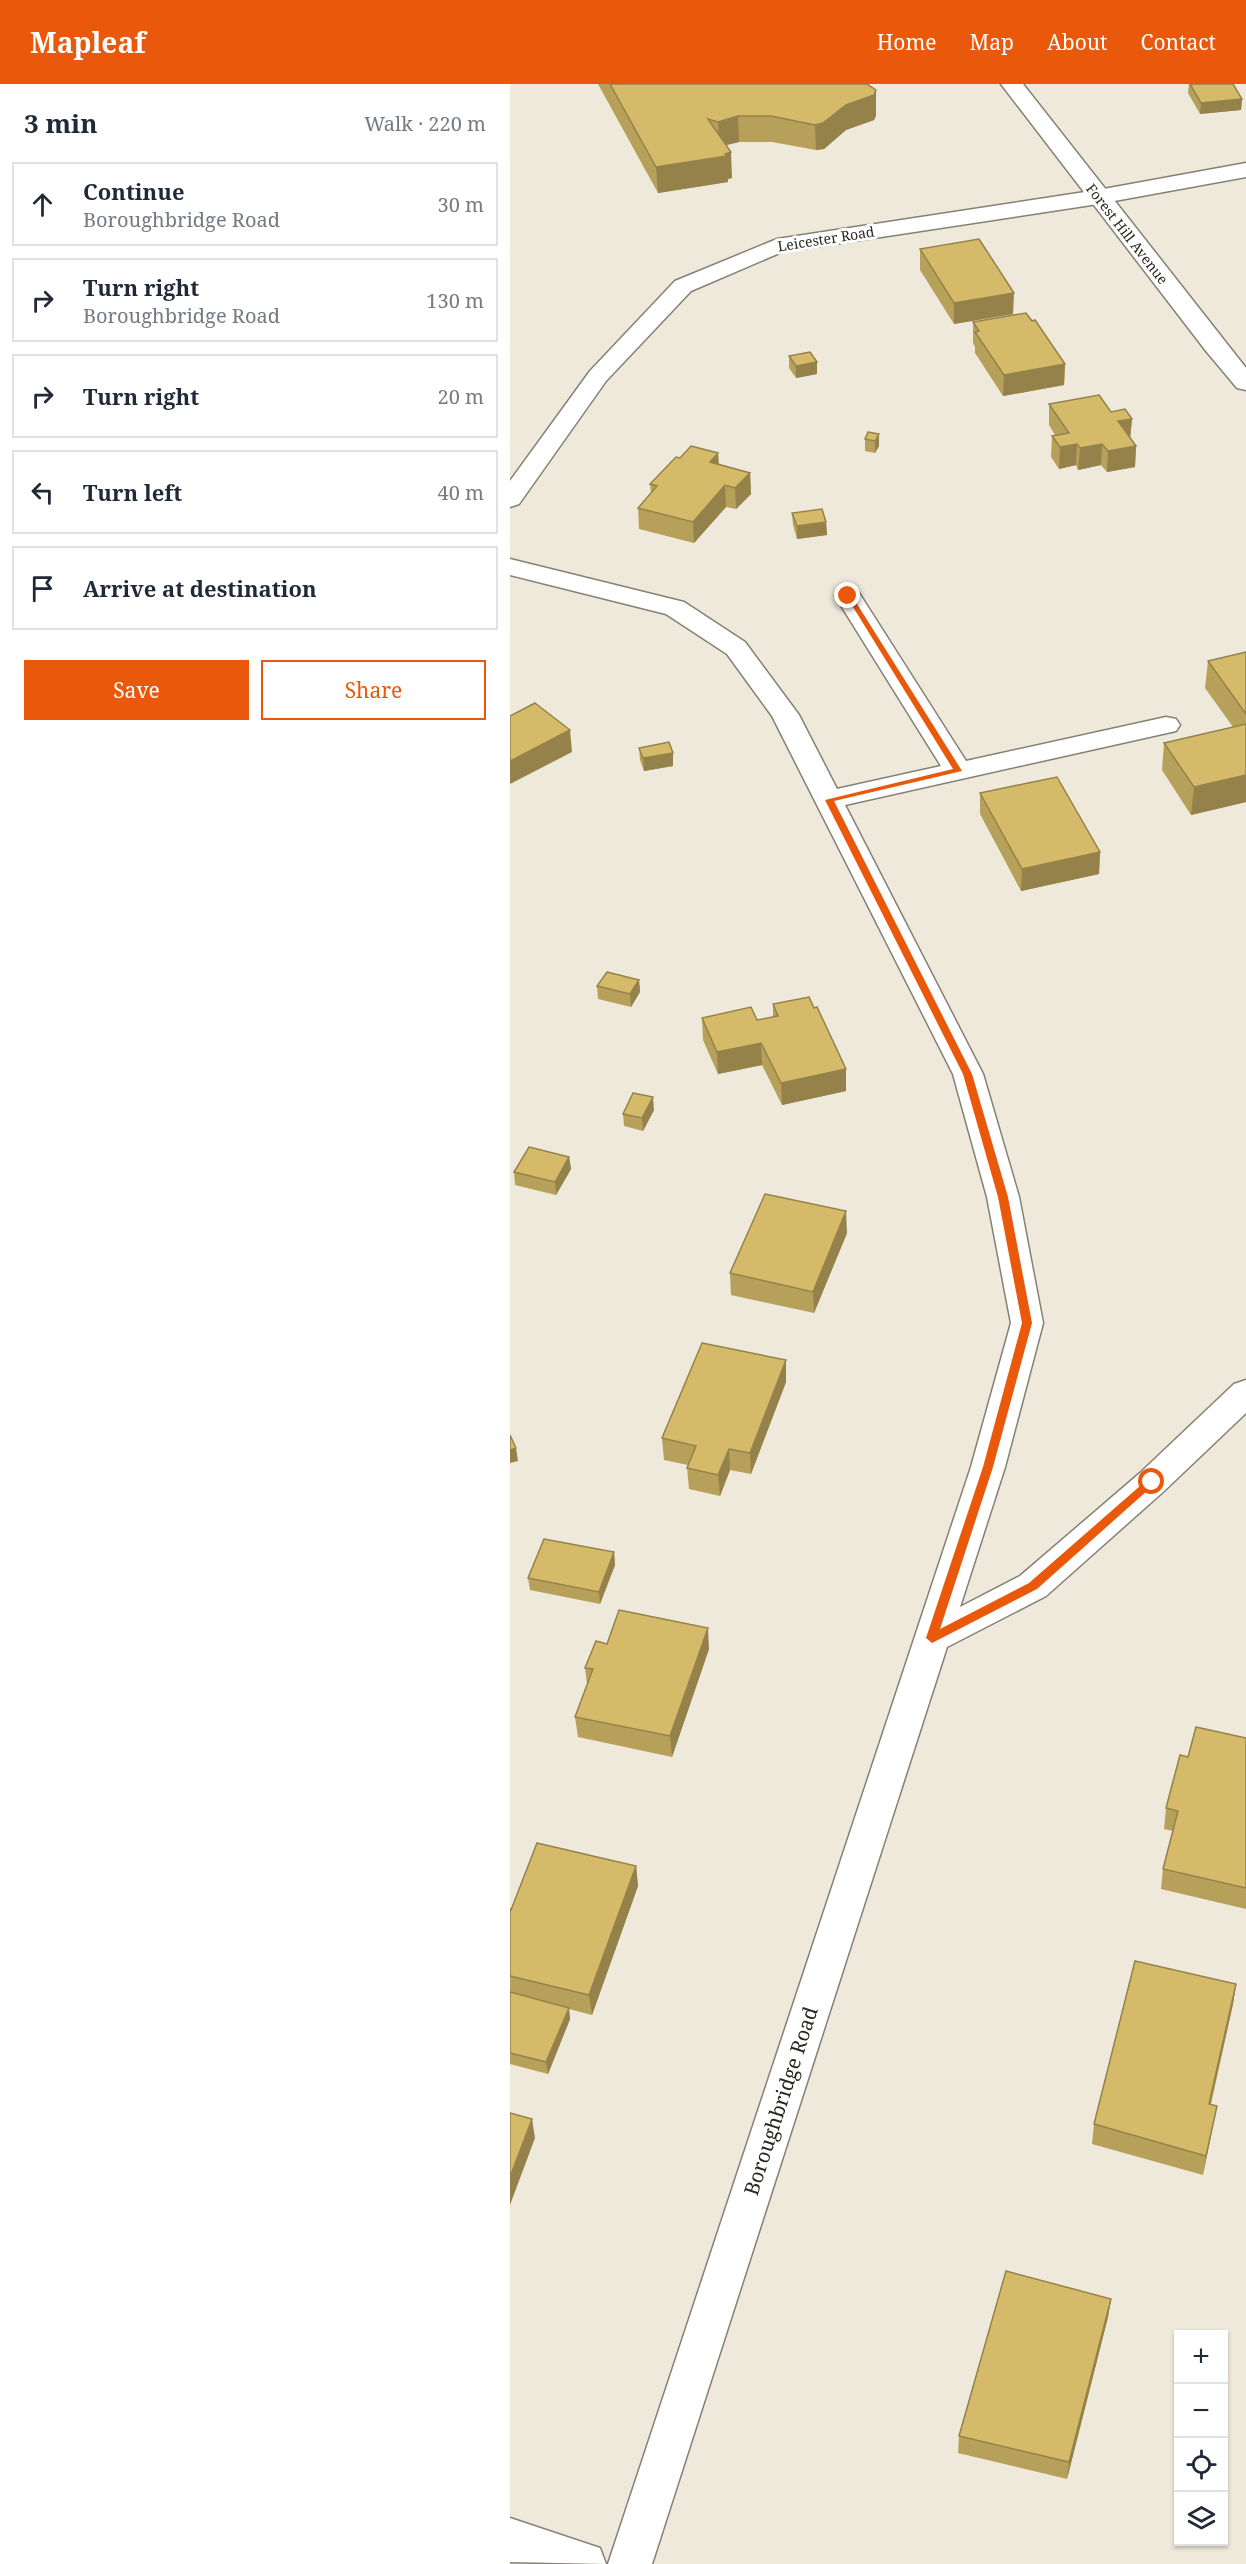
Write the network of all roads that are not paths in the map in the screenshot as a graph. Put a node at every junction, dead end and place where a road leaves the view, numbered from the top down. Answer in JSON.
{"nodes":[{"id":1,"x":1012,"y":84,"type":"edge"},
{"id":2,"x":1246,"y":170,"type":"edge"},
{"id":3,"x":1098,"y":197,"type":"junction"},
{"id":4,"x":1246,"y":382,"type":"edge"},
{"id":5,"x":510,"y":499,"type":"edge"},
{"id":6,"x":510,"y":567,"type":"edge"},
{"id":7,"x":848,"y":596,"type":"dead end"},
{"id":8,"x":1166,"y":725,"type":"dead end"},
{"id":9,"x":958,"y":771,"type":"junction"},
{"id":10,"x":829,"y":800,"type":"junction"},
{"id":11,"x":1246,"y":1393,"type":"edge"},
{"id":12,"x":932,"y":1638,"type":"junction"},
{"id":13,"x":510,"y":2540,"type":"edge"},
{"id":14,"x":584,"y":2564,"type":"edge"},
{"id":15,"x":630,"y":2564,"type":"edge"}],
"edges":[{"from":1,"to":3,"type":"street","name":"Forest Hill Avenue"},
{"from":2,"to":3,"type":"street","name":"Leicester Road"},
{"from":3,"to":4,"type":"street","name":"Forest Hill Avenue"},
{"from":3,"to":5,"type":"street","name":"Leicester Road"},
{"from":6,"to":10,"type":"street","name":"Boroughbridge Road"},
{"from":7,"to":9,"type":"street"},
{"from":8,"to":9,"type":"street"},
{"from":9,"to":10,"type":"street"},
{"from":10,"to":12,"type":"street","name":"Boroughbridge Road"},
{"from":11,"to":12,"type":"street"},
{"from":12,"to":15,"type":"street","name":"Boroughbridge Road"},
{"from":13,"to":14,"type":"street"}]}
